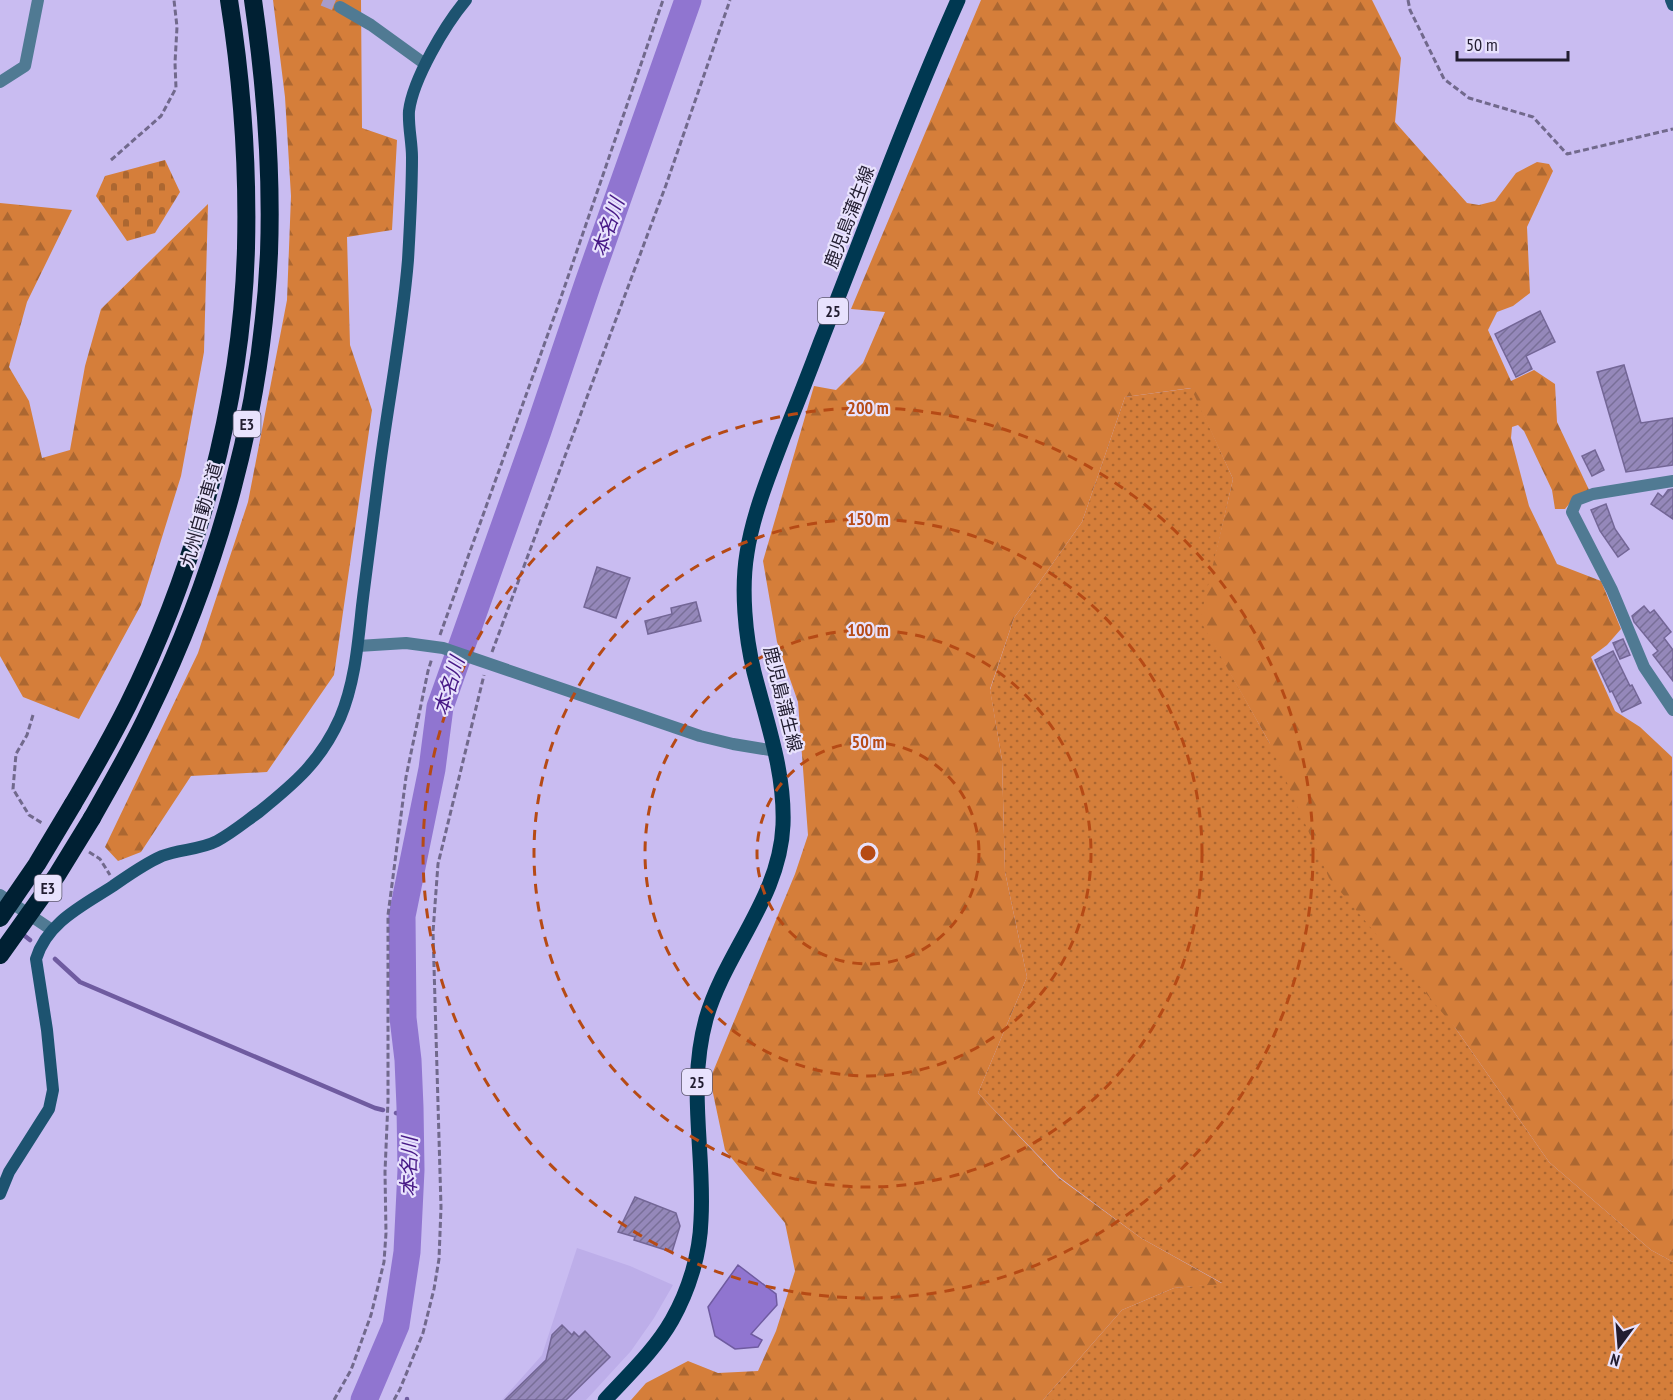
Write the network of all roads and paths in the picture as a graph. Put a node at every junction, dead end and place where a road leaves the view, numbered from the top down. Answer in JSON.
{"nodes":[{"id":1,"x":38,"y":0,"type":"edge"},
{"id":2,"x":174,"y":0,"type":"edge"},
{"id":3,"x":230,"y":0,"type":"edge"},
{"id":4,"x":253,"y":0,"type":"edge"},
{"id":5,"x":466,"y":0,"type":"edge"},
{"id":6,"x":663,"y":0,"type":"edge"},
{"id":7,"x":730,"y":0,"type":"edge"},
{"id":8,"x":958,"y":0,"type":"edge"},
{"id":9,"x":1408,"y":0,"type":"edge"},
{"id":10,"x":1671,"y":0,"type":"edge"},
{"id":11,"x":1673,"y":5,"type":"edge"},
{"id":12,"x":340,"y":7,"type":"tunnel mouth"},
{"id":13,"x":425,"y":64,"type":"junction"},
{"id":14,"x":0,"y":82,"type":"edge"},
{"id":15,"x":1673,"y":129,"type":"edge"},
{"id":16,"x":111,"y":160,"type":"dead end"},
{"id":17,"x":1673,"y":481,"type":"edge"},
{"id":18,"x":358,"y":646,"type":"junction"},
{"id":19,"x":439,"y":647,"type":"junction"},
{"id":20,"x":485,"y":662,"type":"junction"},
{"id":21,"x":1673,"y":710,"type":"edge"},
{"id":22,"x":33,"y":715,"type":"dead end"},
{"id":23,"x":776,"y":751,"type":"junction"},
{"id":24,"x":49,"y":827,"type":"dead end"},
{"id":25,"x":80,"y":846,"type":"dead end"},
{"id":26,"x":116,"y":884,"type":"junction"},
{"id":27,"x":0,"y":895,"type":"edge"},
{"id":28,"x":0,"y":918,"type":"edge"},
{"id":29,"x":52,"y":930,"type":"junction"},
{"id":30,"x":0,"y":955,"type":"edge"},
{"id":31,"x":0,"y":1194,"type":"edge"},
{"id":32,"x":334,"y":1400,"type":"edge"},
{"id":33,"x":394,"y":1400,"type":"edge"},
{"id":34,"x":605,"y":1400,"type":"edge"}],
"edges":[{"from":1,"to":14,"type":"street"},
{"from":2,"to":16,"type":"path"},
{"from":3,"to":28,"type":"highway","name":"九州自動車道","number":"E3","bridge":true},
{"from":4,"to":30,"type":"highway","name":"九州自動車道","number":"E3","bridge":true},
{"from":5,"to":13,"type":"street"},
{"from":6,"to":19,"type":"path"},
{"from":7,"to":20,"type":"path"},
{"from":8,"to":23,"type":"main road","name":"鹿児島蒲生線","number":"25"},
{"from":9,"to":15,"type":"path"},
{"from":10,"to":11,"type":"street"},
{"from":12,"to":13,"type":"street"},
{"from":13,"to":18,"type":"street"},
{"from":17,"to":21,"type":"street"},
{"from":18,"to":19,"type":"street"},
{"from":18,"to":26,"type":"street"},
{"from":19,"to":20,"type":"street"},
{"from":19,"to":32,"type":"path"},
{"from":20,"to":23,"type":"street"},
{"from":20,"to":33,"type":"path"},
{"from":22,"to":24,"type":"path"},
{"from":23,"to":34,"type":"main road","name":"鹿児島蒲生線","number":"25"},
{"from":25,"to":26,"type":"path"},
{"from":26,"to":29,"type":"street"},
{"from":27,"to":29,"type":"street"},
{"from":29,"to":31,"type":"street"}]}
